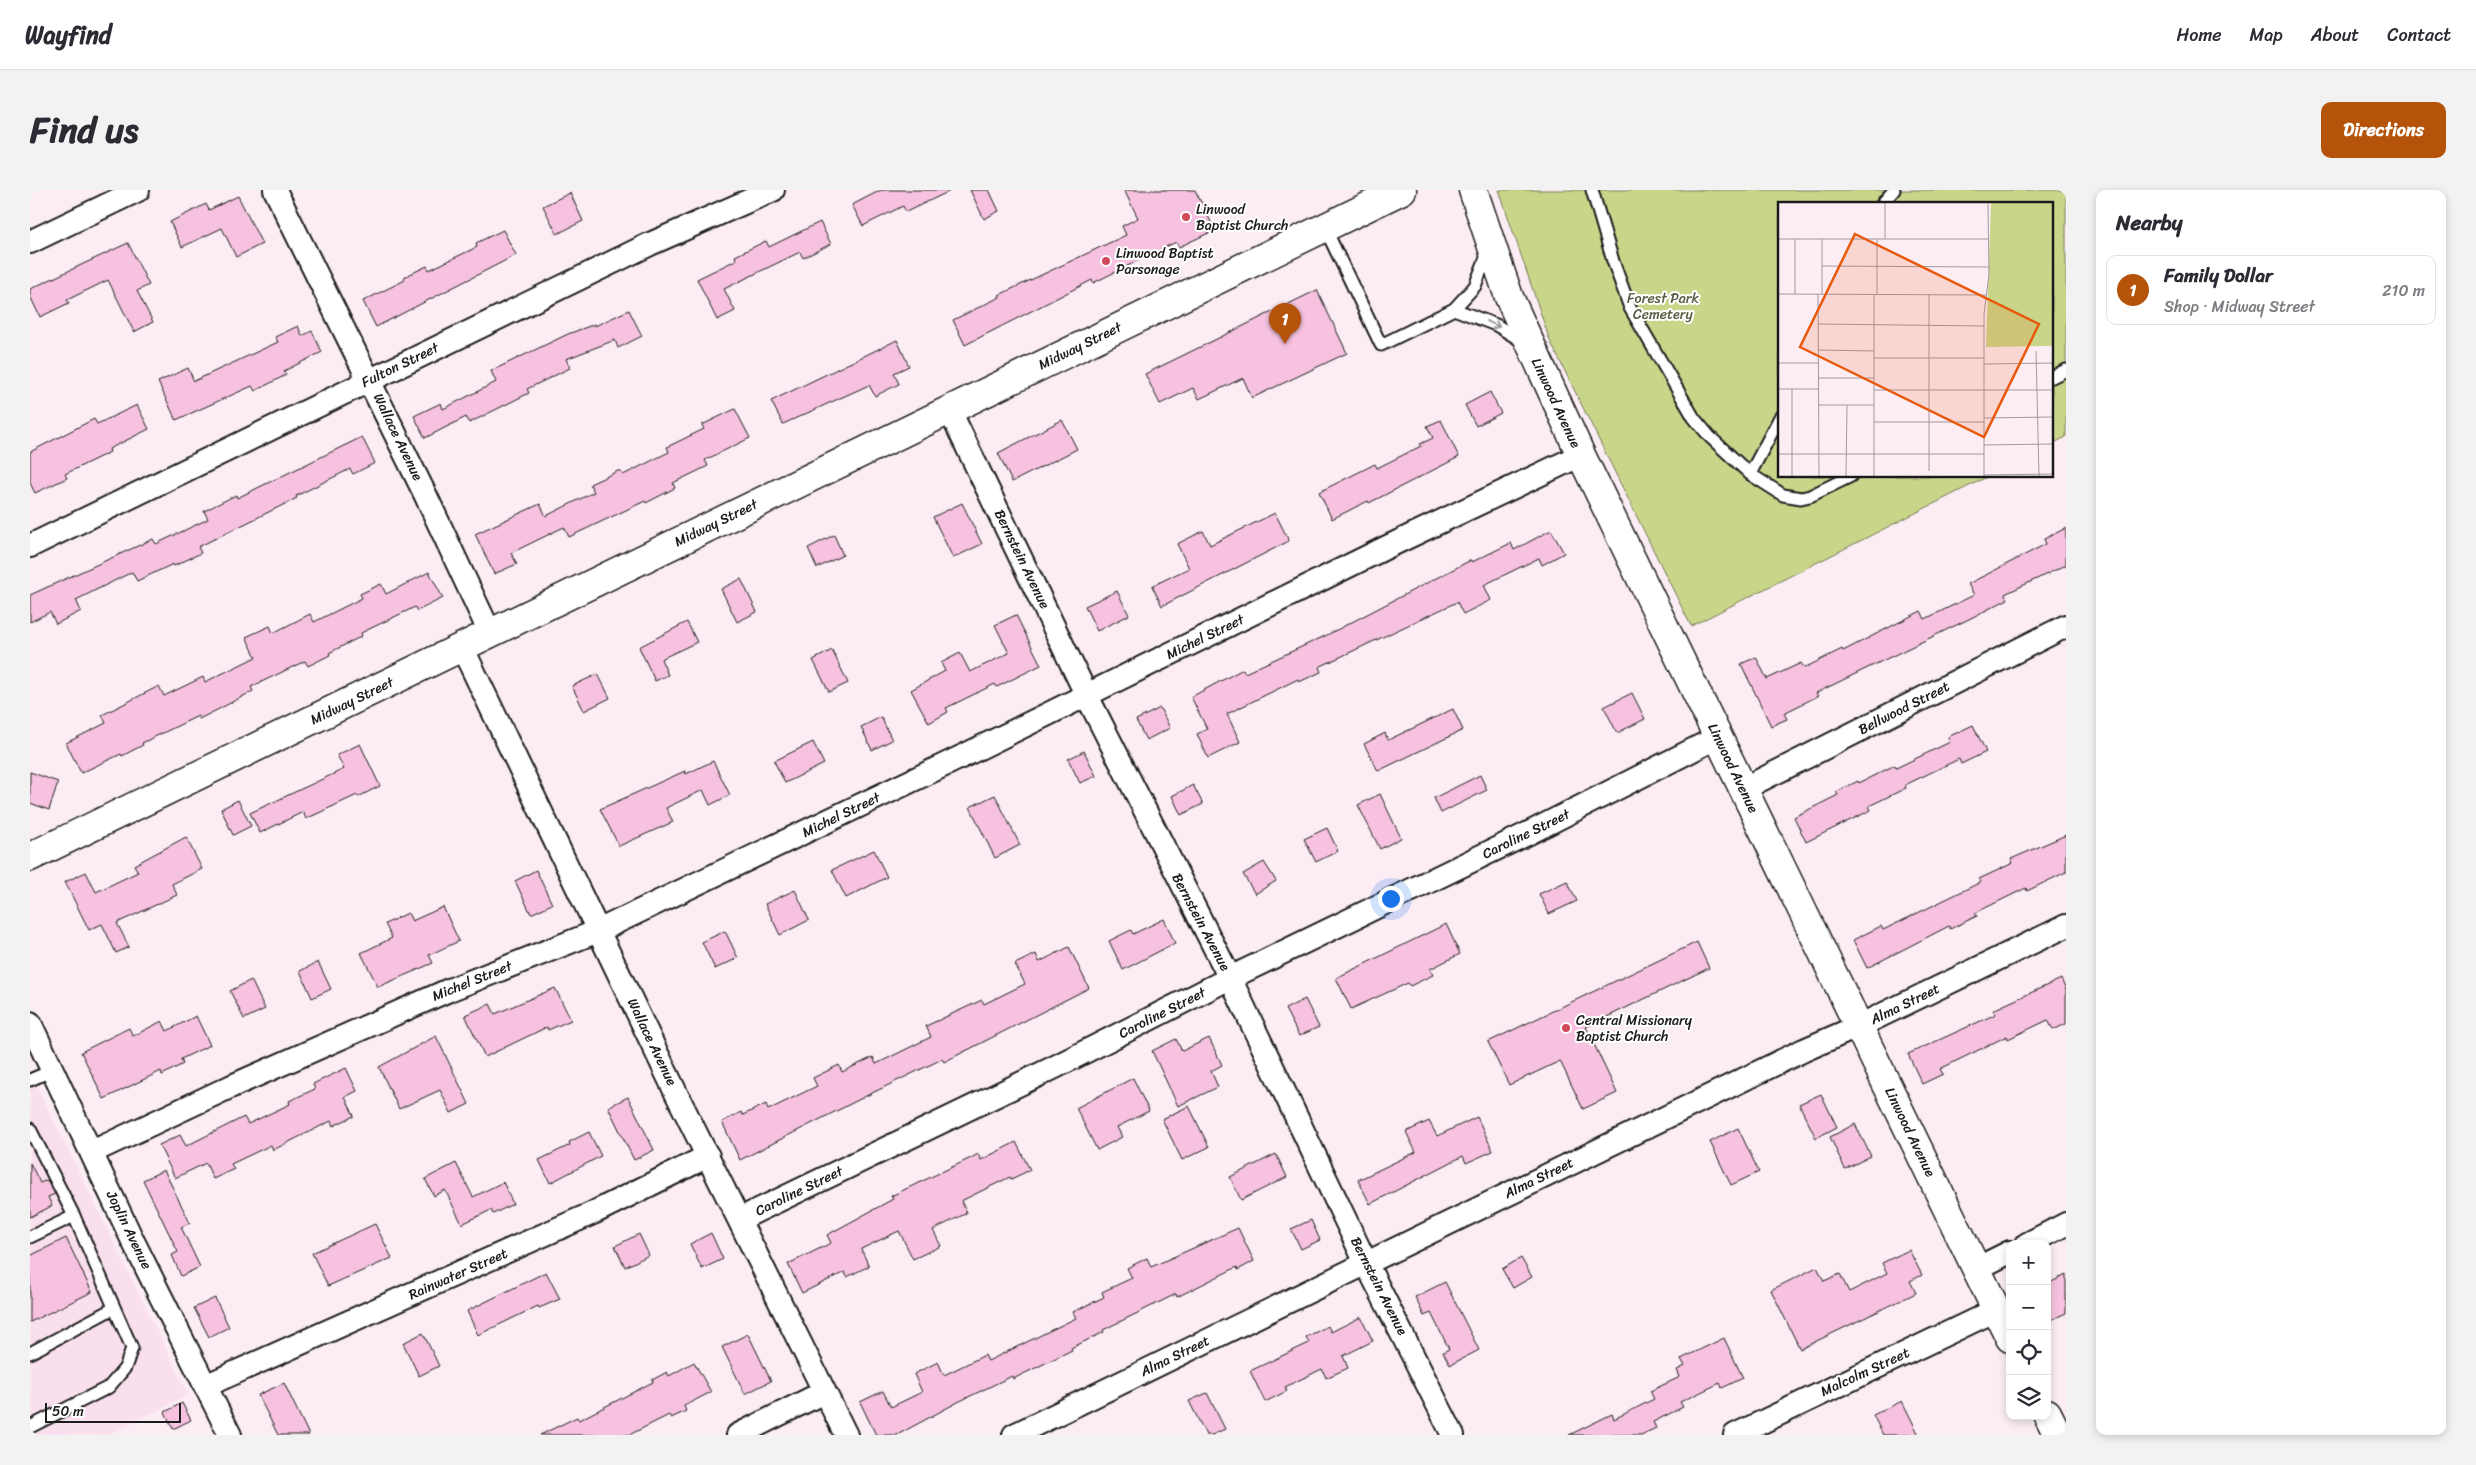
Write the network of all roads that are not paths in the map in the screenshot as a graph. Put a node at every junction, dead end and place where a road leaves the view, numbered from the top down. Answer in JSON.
{"nodes":[{"id":1,"x":138,"y":190,"type":"edge"},
{"id":2,"x":275,"y":190,"type":"edge"},
{"id":3,"x":773,"y":190,"type":"edge"},
{"id":4,"x":1402,"y":190,"type":"edge"},
{"id":5,"x":1473,"y":190,"type":"edge"},
{"id":6,"x":1592,"y":190,"type":"edge"},
{"id":7,"x":1894,"y":190,"type":"edge"},
{"id":8,"x":1883,"y":202,"type":"edge"},
{"id":9,"x":1324,"y":228,"type":"junction"},
{"id":10,"x":30,"y":242,"type":"edge"},
{"id":11,"x":1491,"y":245,"type":"junction"},
{"id":12,"x":1454,"y":309,"type":"junction"},
{"id":13,"x":1529,"y":345,"type":"junction"},
{"id":14,"x":2066,"y":370,"type":"edge"},
{"id":15,"x":2054,"y":376,"type":"edge"},
{"id":16,"x":369,"y":379,"type":"junction"},
{"id":17,"x":949,"y":409,"type":"junction"},
{"id":18,"x":1778,"y":421,"type":"edge"},
{"id":19,"x":1581,"y":455,"type":"junction"},
{"id":20,"x":1750,"y":474,"type":"junction"},
{"id":21,"x":1847,"y":478,"type":"edge"},
{"id":22,"x":30,"y":546,"type":"edge"},
{"id":23,"x":2066,"y":626,"type":"edge"},
{"id":24,"x":490,"y":633,"type":"junction"},
{"id":25,"x":462,"y":647,"type":"junction"},
{"id":26,"x":1087,"y":696,"type":"junction"},
{"id":27,"x":1718,"y":737,"type":"junction"},
{"id":28,"x":1743,"y":789,"type":"junction"},
{"id":29,"x":30,"y":857,"type":"edge"},
{"id":30,"x":2066,"y":926,"type":"edge"},
{"id":31,"x":598,"y":931,"type":"junction"},
{"id":32,"x":1230,"y":978,"type":"junction"},
{"id":33,"x":30,"y":1023,"type":"edge"},
{"id":34,"x":1859,"y":1026,"type":"junction"},
{"id":35,"x":53,"y":1070,"type":"junction"},
{"id":36,"x":30,"y":1080,"type":"edge"},
{"id":37,"x":30,"y":1129,"type":"edge"},
{"id":38,"x":92,"y":1152,"type":"junction"},
{"id":39,"x":708,"y":1156,"type":"junction"},
{"id":40,"x":74,"y":1216,"type":"junction"},
{"id":41,"x":740,"y":1220,"type":"junction"},
{"id":42,"x":2066,"y":1224,"type":"edge"},
{"id":43,"x":30,"y":1237,"type":"edge"},
{"id":44,"x":2035,"y":1240,"type":"edge"},
{"id":45,"x":2006,"y":1254,"type":"edge"},
{"id":46,"x":1366,"y":1263,"type":"junction"},
{"id":47,"x":1976,"y":1269,"type":"junction"},
{"id":48,"x":114,"y":1308,"type":"junction"},
{"id":49,"x":1996,"y":1310,"type":"junction"},
{"id":50,"x":2006,"y":1330,"type":"edge"},
{"id":51,"x":30,"y":1353,"type":"edge"},
{"id":52,"x":205,"y":1386,"type":"junction"},
{"id":53,"x":824,"y":1392,"type":"junction"},
{"id":54,"x":2050,"y":1420,"type":"edge"},
{"id":55,"x":30,"y":1426,"type":"edge"},
{"id":56,"x":230,"y":1435,"type":"edge"},
{"id":57,"x":738,"y":1435,"type":"edge"},
{"id":58,"x":846,"y":1435,"type":"edge"},
{"id":59,"x":1014,"y":1435,"type":"edge"},
{"id":60,"x":1453,"y":1435,"type":"edge"},
{"id":61,"x":1735,"y":1435,"type":"edge"},
{"id":62,"x":2058,"y":1435,"type":"edge"}],
"edges":[{"from":1,"to":10,"type":"street"},
{"from":2,"to":16,"type":"street","name":"Wallace Avenue"},
{"from":3,"to":16,"type":"street","name":"Fulton Street"},
{"from":4,"to":9,"type":"street","name":"Midway Street"},
{"from":5,"to":11,"type":"street","name":"Linwood Avenue"},
{"from":6,"to":20,"type":"lane"},
{"from":7,"to":8,"type":"lane"},
{"from":9,"to":12,"type":"lane"},
{"from":9,"to":17,"type":"street","name":"Midway Street"},
{"from":11,"to":12,"type":"lane"},
{"from":11,"to":13,"type":"street","name":"Linwood Avenue"},
{"from":12,"to":13,"type":"lane","one_way":true},
{"from":13,"to":19,"type":"street","name":"Linwood Avenue"},
{"from":14,"to":15,"type":"lane"},
{"from":16,"to":22,"type":"street","name":"Fulton Street"},
{"from":16,"to":24,"type":"street","name":"Wallace Avenue"},
{"from":17,"to":24,"type":"street","name":"Midway Street"},
{"from":17,"to":26,"type":"street","name":"Bernstein Avenue"},
{"from":18,"to":20,"type":"lane"},
{"from":19,"to":26,"type":"street","name":"Michel Street"},
{"from":19,"to":27,"type":"street","name":"Linwood Avenue"},
{"from":20,"to":21,"type":"lane"},
{"from":23,"to":28,"type":"street","name":"Bellwood Street"},
{"from":24,"to":25,"type":"street","name":"Midway Street"},
{"from":25,"to":29,"type":"street","name":"Midway Street"},
{"from":25,"to":31,"type":"street","name":"Wallace Avenue"},
{"from":26,"to":31,"type":"street","name":"Michel Street"},
{"from":26,"to":32,"type":"street","name":"Bernstein Avenue"},
{"from":27,"to":28,"type":"street","name":"Linwood Avenue"},
{"from":27,"to":32,"type":"street","name":"Caroline Street"},
{"from":28,"to":34,"type":"street","name":"Linwood Avenue"},
{"from":30,"to":34,"type":"street","name":"Alma Street"},
{"from":31,"to":38,"type":"street","name":"Michel Street"},
{"from":31,"to":39,"type":"street","name":"Wallace Avenue"},
{"from":32,"to":41,"type":"street","name":"Caroline Street"},
{"from":32,"to":46,"type":"street","name":"Bernstein Avenue"},
{"from":33,"to":35,"type":"street","name":"Joplin Avenue"},
{"from":34,"to":46,"type":"street","name":"Alma Street"},
{"from":34,"to":47,"type":"street","name":"Linwood Avenue"},
{"from":35,"to":36,"type":"lane"},
{"from":35,"to":38,"type":"street","name":"Joplin Avenue"},
{"from":37,"to":40,"type":"lane"},
{"from":38,"to":52,"type":"street","name":"Joplin Avenue"},
{"from":39,"to":41,"type":"street","name":"Wallace Avenue"},
{"from":39,"to":52,"type":"street","name":"Rainwater Street"},
{"from":40,"to":43,"type":"lane"},
{"from":40,"to":48,"type":"lane"},
{"from":41,"to":53,"type":"street","name":"Wallace Avenue"},
{"from":42,"to":44,"type":"street"},
{"from":45,"to":47,"type":"street"},
{"from":46,"to":59,"type":"street","name":"Alma Street"},
{"from":46,"to":60,"type":"street","name":"Bernstein Avenue"},
{"from":47,"to":49,"type":"street","name":"Linwood Avenue"},
{"from":48,"to":51,"type":"lane"},
{"from":48,"to":55,"type":"lane"},
{"from":49,"to":50,"type":"street","name":"Linwood Avenue"},
{"from":49,"to":61,"type":"street","name":"Malcolm Street"},
{"from":52,"to":56,"type":"street","name":"Joplin Avenue"},
{"from":53,"to":57,"type":"street"},
{"from":53,"to":58,"type":"street","name":"Wallace Avenue"},
{"from":54,"to":62,"type":"street"}]}
